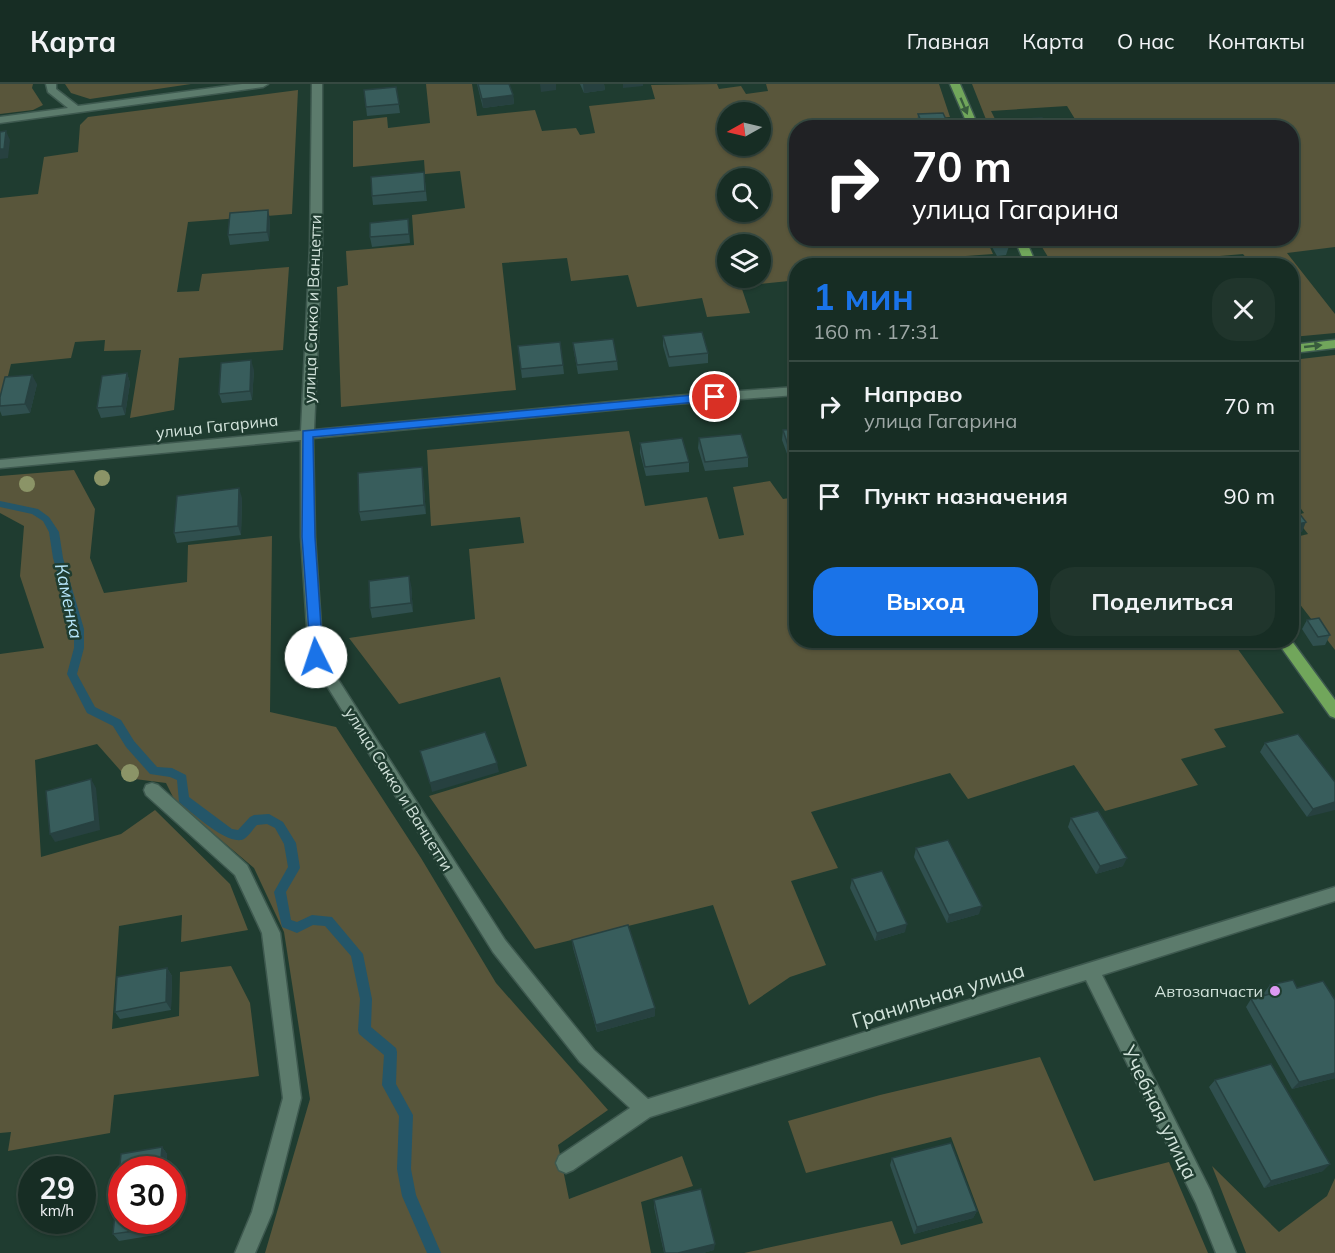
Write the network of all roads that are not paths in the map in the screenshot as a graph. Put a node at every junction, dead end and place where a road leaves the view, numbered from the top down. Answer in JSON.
{"nodes":[{"id":1,"x":51,"y":84,"type":"edge"},
{"id":2,"x":263,"y":84,"type":"edge"},
{"id":3,"x":317,"y":84,"type":"edge"},
{"id":4,"x":955,"y":84,"type":"edge"},
{"id":5,"x":77,"y":110,"type":"junction"},
{"id":6,"x":0,"y":120,"type":"edge"},
{"id":7,"x":971,"y":120,"type":"edge"},
{"id":8,"x":1335,"y":344,"type":"edge"},
{"id":9,"x":1299,"y":347,"type":"edge"},
{"id":10,"x":789,"y":392,"type":"edge"},
{"id":11,"x":307,"y":434,"type":"junction"},
{"id":12,"x":0,"y":464,"type":"edge"},
{"id":13,"x":1289,"y":648,"type":"edge"},
{"id":14,"x":1335,"y":712,"type":"edge"},
{"id":15,"x":152,"y":790,"type":"dead end"},
{"id":16,"x":1335,"y":894,"type":"edge"},
{"id":17,"x":1091,"y":972,"type":"junction"},
{"id":18,"x":645,"y":1108,"type":"junction"},
{"id":19,"x":566,"y":1163,"type":"dead end"},
{"id":20,"x":245,"y":1253,"type":"edge"},
{"id":21,"x":1226,"y":1253,"type":"edge"}],
"edges":[{"from":1,"to":5,"type":"street"},
{"from":2,"to":5,"type":"street"},
{"from":3,"to":11,"type":"street","name":"улица Сакко и Ванцетти"},
{"from":4,"to":7,"type":"main road","one_way":true},
{"from":5,"to":6,"type":"street"},
{"from":9,"to":8,"type":"main road","one_way":true},
{"from":10,"to":11,"type":"street","name":"улица Гагарина"},
{"from":11,"to":12,"type":"street","name":"улица Гагарина"},
{"from":11,"to":18,"type":"street","name":"улица Сакко и Ванцетти"},
{"from":13,"to":14,"type":"main road"},
{"from":15,"to":20,"type":"street"},
{"from":16,"to":17,"type":"street","name":"Гранильная улица"},
{"from":17,"to":18,"type":"street","name":"Гранильная улица"},
{"from":17,"to":21,"type":"street","name":"Учебная улица"},
{"from":18,"to":19,"type":"street","name":"Гранильная улица"}]}
